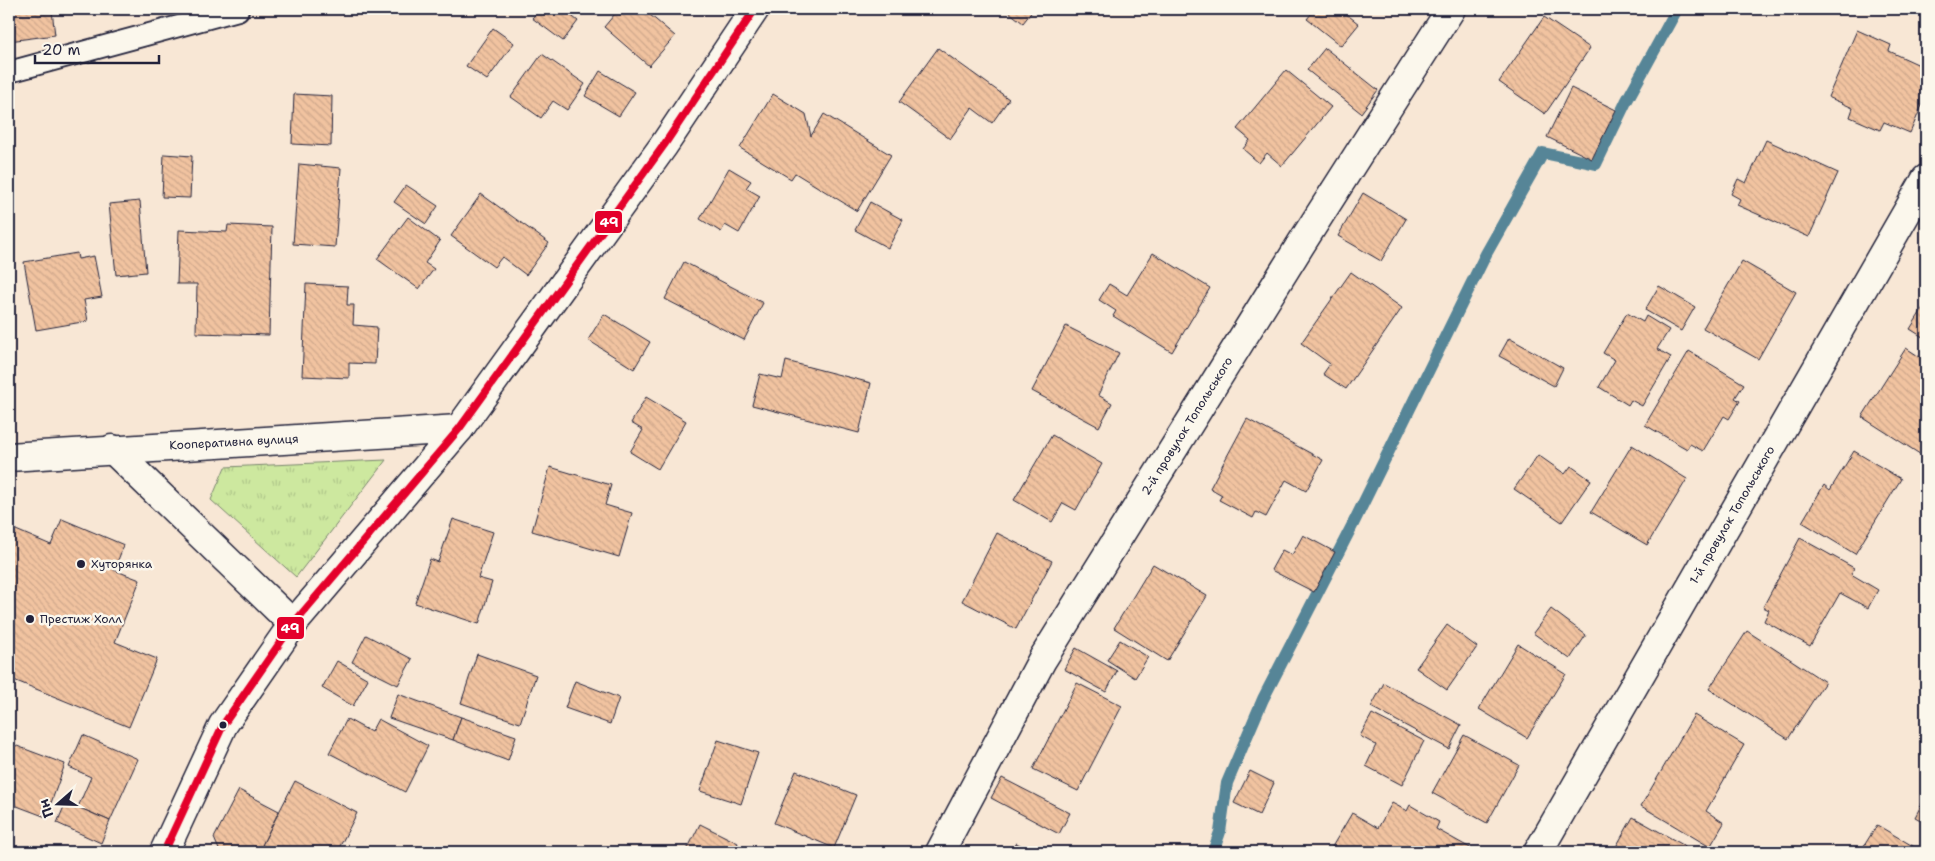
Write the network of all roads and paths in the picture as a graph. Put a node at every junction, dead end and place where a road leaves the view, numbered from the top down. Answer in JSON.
{"nodes":[{"id":1,"x":755,"y":9,"type":"edge"},
{"id":2,"x":1451,"y":9,"type":"edge"},
{"id":3,"x":238,"y":10,"type":"edge"},
{"id":4,"x":9,"y":72,"type":"edge"},
{"id":5,"x":1926,"y":178,"type":"edge"},
{"id":6,"x":459,"y":429,"type":"junction"},
{"id":7,"x":112,"y":449,"type":"junction"},
{"id":8,"x":9,"y":457,"type":"edge"},
{"id":9,"x":293,"y":624,"type":"junction"},
{"id":10,"x":164,"y":852,"type":"edge"},
{"id":11,"x":940,"y":852,"type":"edge"},
{"id":12,"x":1538,"y":852,"type":"edge"}],
"edges":[{"from":1,"to":6,"type":"street"},
{"from":2,"to":11,"type":"street","name":"2-й провулок Топольського"},
{"from":3,"to":4,"type":"lane"},
{"from":5,"to":12,"type":"street","name":"1-й провулок Топольського"},
{"from":6,"to":7,"type":"street","name":"Кооперативна вулиця"},
{"from":6,"to":9,"type":"street"},
{"from":7,"to":8,"type":"street","name":"Кооперативна вулиця"},
{"from":7,"to":9,"type":"street"},
{"from":9,"to":10,"type":"street"}]}
